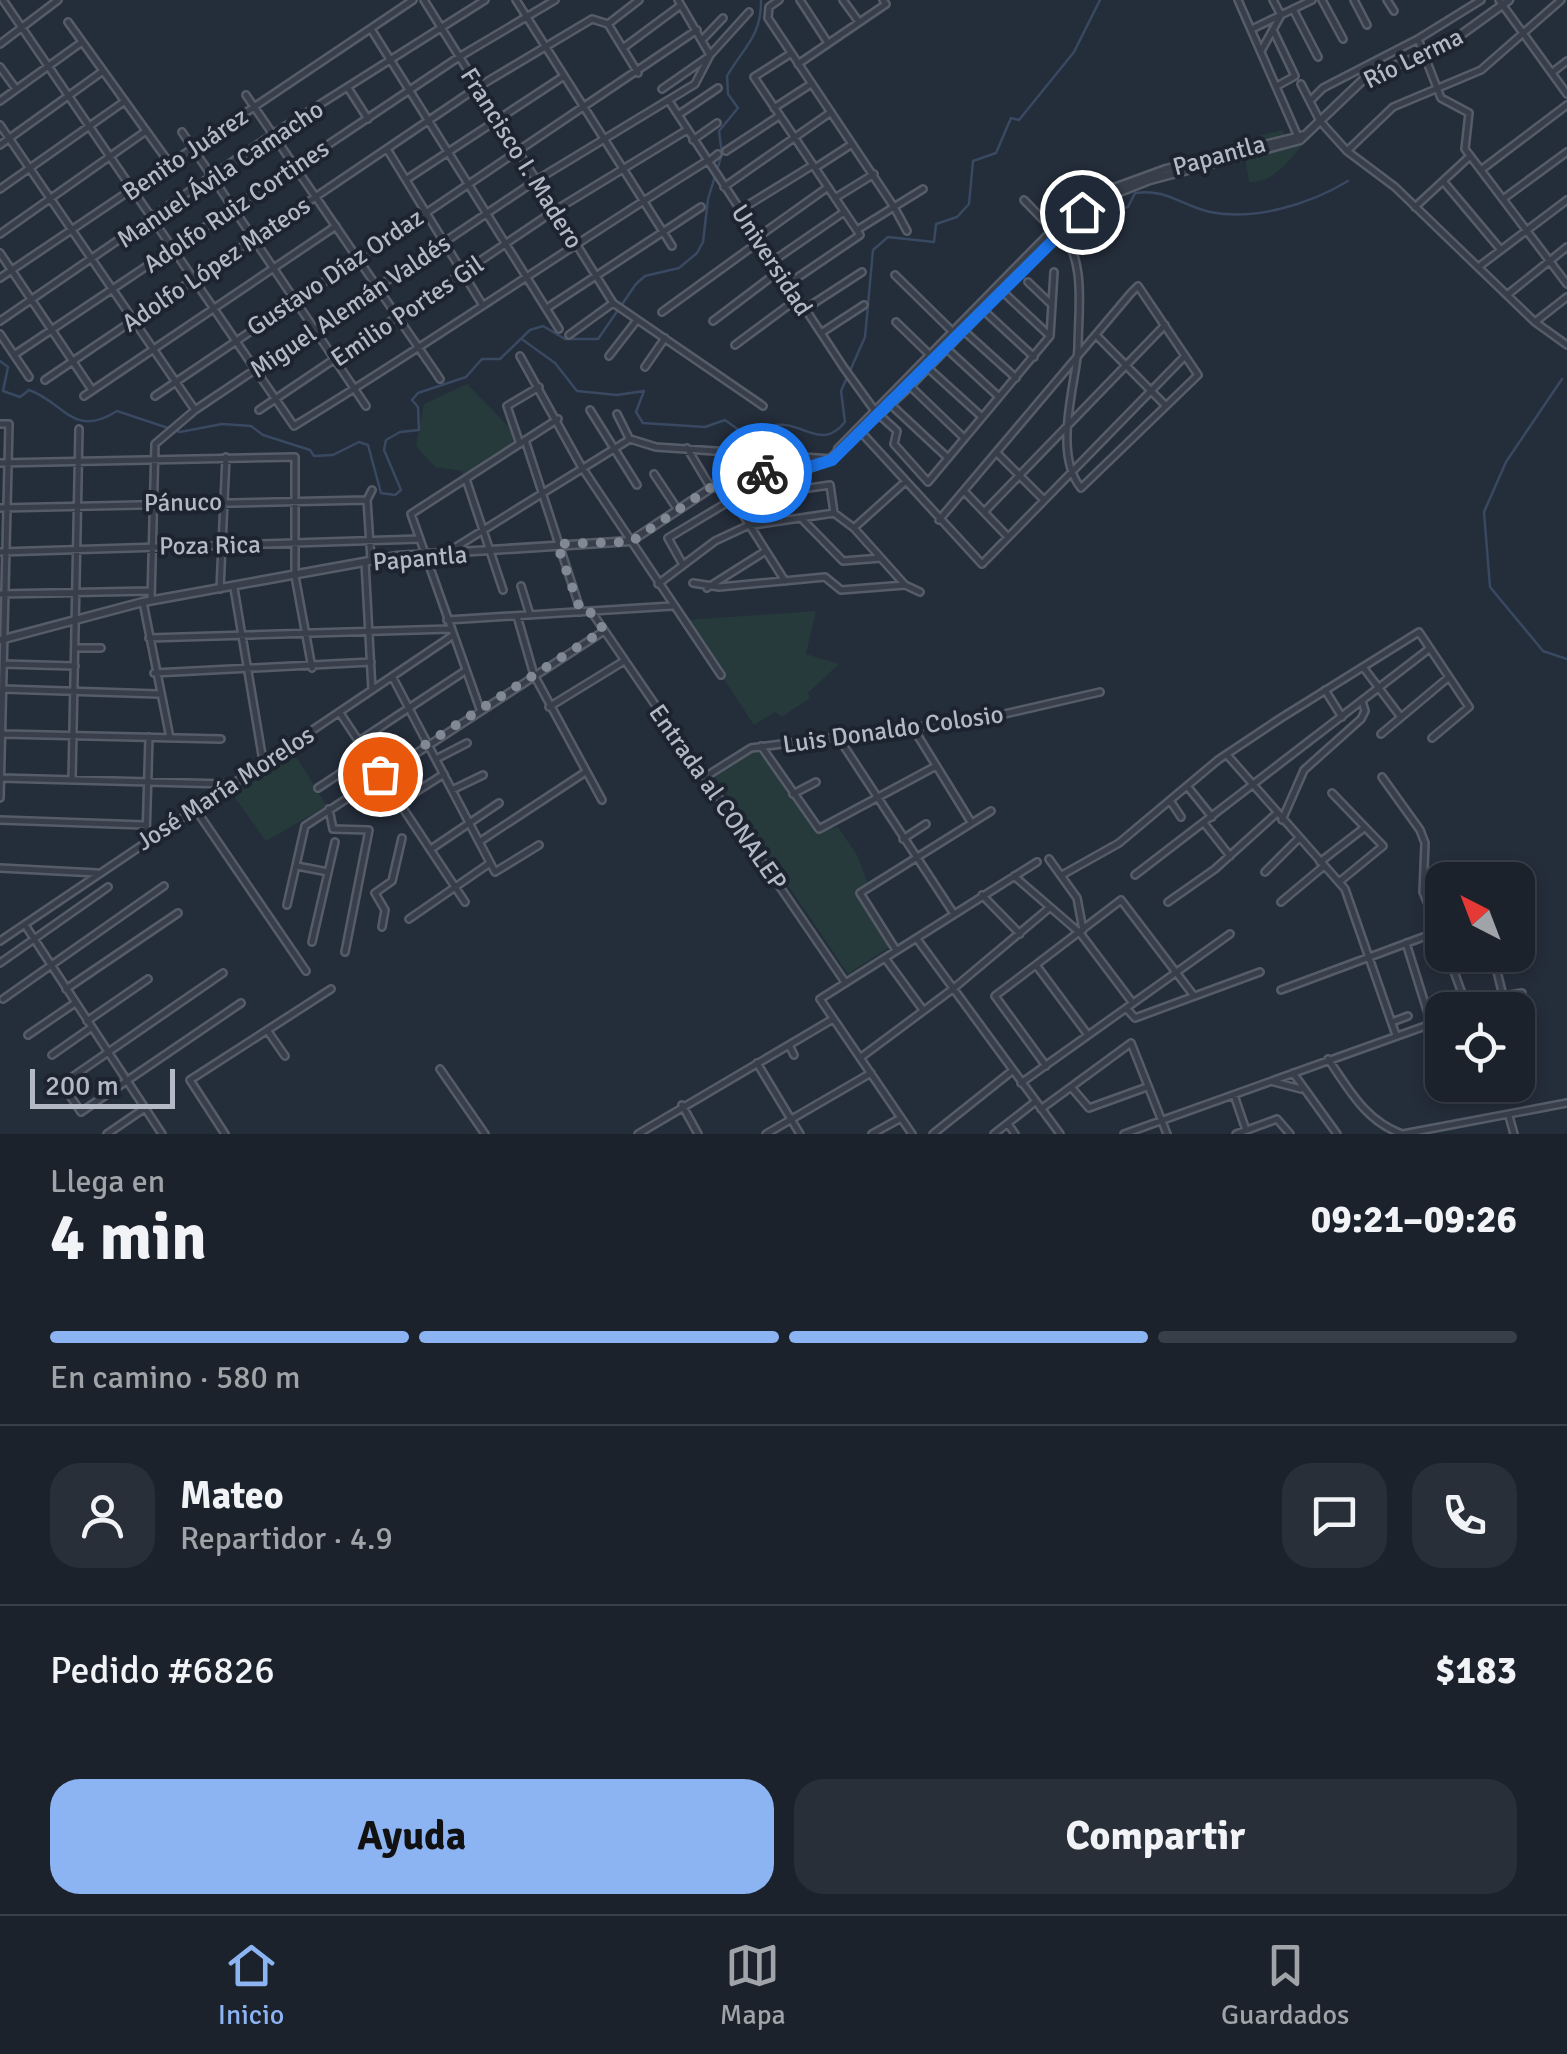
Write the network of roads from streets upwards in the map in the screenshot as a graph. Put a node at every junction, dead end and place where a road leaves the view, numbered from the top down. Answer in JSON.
{"nodes":[{"id":1,"x":4,"y":0,"type":"edge"},
{"id":2,"x":58,"y":0,"type":"edge"},
{"id":3,"x":413,"y":0,"type":"edge"},
{"id":4,"x":424,"y":0,"type":"edge"},
{"id":5,"x":485,"y":0,"type":"edge"},
{"id":6,"x":516,"y":0,"type":"edge"},
{"id":7,"x":555,"y":0,"type":"edge"},
{"id":8,"x":640,"y":0,"type":"edge"},
{"id":9,"x":690,"y":0,"type":"edge"},
{"id":10,"x":779,"y":0,"type":"edge"},
{"id":11,"x":800,"y":0,"type":"edge"},
{"id":12,"x":843,"y":0,"type":"edge"},
{"id":13,"x":882,"y":0,"type":"edge"},
{"id":14,"x":1238,"y":0,"type":"edge"},
{"id":15,"x":1273,"y":0,"type":"edge"},
{"id":16,"x":1322,"y":0,"type":"edge"},
{"id":17,"x":1354,"y":0,"type":"edge"},
{"id":18,"x":1388,"y":0,"type":"edge"},
{"id":19,"x":1481,"y":0,"type":"edge"},
{"id":20,"x":1561,"y":0,"type":"edge"},
{"id":21,"x":1309,"y":1,"type":"edge"},
{"id":22,"x":1504,"y":2,"type":"edge"},
{"id":23,"x":681,"y":4,"type":"edge"},
{"id":24,"x":1293,"y":9,"type":"junction"},
{"id":25,"x":749,"y":12,"type":"dead end"},
{"id":26,"x":1394,"y":12,"type":"dead end"},
{"id":27,"x":1281,"y":15,"type":"junction"},
{"id":28,"x":724,"y":18,"type":"dead end"},
{"id":29,"x":527,"y":19,"type":"junction"},
{"id":30,"x":68,"y":22,"type":"dead end"},
{"id":31,"x":860,"y":22,"type":"junction"},
{"id":32,"x":608,"y":24,"type":"junction"},
{"id":33,"x":1367,"y":25,"type":"dead end"},
{"id":34,"x":440,"y":26,"type":"junction"},
{"id":35,"x":22,"y":27,"type":"junction"},
{"id":36,"x":370,"y":29,"type":"junction"},
{"id":37,"x":1252,"y":29,"type":"junction"},
{"id":38,"x":697,"y":30,"type":"junction"},
{"id":39,"x":1273,"y":30,"type":"junction"},
{"id":40,"x":1526,"y":35,"type":"junction"},
{"id":41,"x":1343,"y":39,"type":"dead end"},
{"id":42,"x":702,"y":40,"type":"junction"},
{"id":43,"x":1418,"y":40,"type":"junction"},
{"id":44,"x":82,"y":42,"type":"junction"},
{"id":45,"x":828,"y":43,"type":"junction"},
{"id":46,"x":0,"y":44,"type":"edge"},
{"id":47,"x":546,"y":47,"type":"junction"},
{"id":48,"x":624,"y":48,"type":"junction"},
{"id":49,"x":1261,"y":51,"type":"junction"},
{"id":50,"x":790,"y":54,"type":"junction"},
{"id":51,"x":710,"y":55,"type":"junction"},
{"id":52,"x":1422,"y":55,"type":"junction"},
{"id":53,"x":459,"y":57,"type":"junction"},
{"id":54,"x":1318,"y":57,"type":"dead end"},
{"id":55,"x":391,"y":60,"type":"junction"},
{"id":56,"x":1373,"y":60,"type":"junction"},
{"id":57,"x":1567,"y":60,"type":"edge"},
{"id":58,"x":798,"y":64,"type":"junction"},
{"id":59,"x":48,"y":66,"type":"junction"},
{"id":60,"x":0,"y":67,"type":"edge"},
{"id":61,"x":103,"y":71,"type":"junction"},
{"id":62,"x":1378,"y":71,"type":"junction"},
{"id":63,"x":1554,"y":71,"type":"junction"},
{"id":64,"x":638,"y":74,"type":"junction"},
{"id":65,"x":564,"y":76,"type":"junction"},
{"id":66,"x":811,"y":84,"type":"junction"},
{"id":67,"x":1301,"y":84,"type":"dead end"},
{"id":68,"x":1276,"y":86,"type":"junction"},
{"id":69,"x":478,"y":87,"type":"junction"},
{"id":70,"x":348,"y":88,"type":"junction"},
{"id":71,"x":718,"y":88,"type":"dead end"},
{"id":72,"x":16,"y":89,"type":"junction"},
{"id":73,"x":410,"y":89,"type":"junction"},
{"id":74,"x":662,"y":89,"type":"dead end"},
{"id":75,"x":1437,"y":91,"type":"junction"},
{"id":76,"x":246,"y":94,"type":"dead end"},
{"id":77,"x":1567,"y":94,"type":"edge"},
{"id":78,"x":68,"y":96,"type":"junction"},
{"id":79,"x":1310,"y":100,"type":"junction"},
{"id":80,"x":0,"y":101,"type":"edge"},
{"id":81,"x":124,"y":101,"type":"junction"},
{"id":82,"x":669,"y":101,"type":"junction"},
{"id":83,"x":1567,"y":106,"type":"edge"},
{"id":84,"x":584,"y":107,"type":"junction"},
{"id":85,"x":254,"y":108,"type":"junction"},
{"id":86,"x":774,"y":108,"type":"junction"},
{"id":87,"x":831,"y":112,"type":"junction"},
{"id":88,"x":678,"y":115,"type":"junction"},
{"id":89,"x":779,"y":116,"type":"junction"},
{"id":90,"x":496,"y":118,"type":"junction"},
{"id":91,"x":368,"y":119,"type":"junction"},
{"id":92,"x":430,"y":119,"type":"junction"},
{"id":93,"x":1320,"y":120,"type":"junction"},
{"id":94,"x":717,"y":124,"type":"dead end"},
{"id":95,"x":0,"y":126,"type":"edge"},
{"id":96,"x":88,"y":126,"type":"junction"},
{"id":97,"x":687,"y":130,"type":"junction"},
{"id":98,"x":146,"y":131,"type":"junction"},
{"id":99,"x":182,"y":132,"type":"dead end"},
{"id":100,"x":273,"y":134,"type":"junction"},
{"id":101,"x":1300,"y":137,"type":"junction"},
{"id":102,"x":9,"y":138,"type":"junction"},
{"id":103,"x":604,"y":138,"type":"junction"},
{"id":104,"x":794,"y":139,"type":"junction"},
{"id":105,"x":694,"y":140,"type":"junction"},
{"id":106,"x":0,"y":144,"type":"edge"},
{"id":107,"x":852,"y":144,"type":"junction"},
{"id":108,"x":194,"y":148,"type":"junction"},
{"id":109,"x":387,"y":149,"type":"junction"},
{"id":110,"x":515,"y":149,"type":"junction"},
{"id":111,"x":448,"y":150,"type":"junction"},
{"id":112,"x":726,"y":151,"type":"dead end"},
{"id":113,"x":1347,"y":151,"type":"junction"},
{"id":114,"x":1567,"y":152,"type":"edge"},
{"id":115,"x":718,"y":154,"type":"dead end"},
{"id":116,"x":1470,"y":156,"type":"junction"},
{"id":117,"x":109,"y":158,"type":"junction"},
{"id":118,"x":709,"y":163,"type":"junction"},
{"id":119,"x":170,"y":164,"type":"junction"},
{"id":120,"x":294,"y":166,"type":"junction"},
{"id":121,"x":814,"y":166,"type":"junction"},
{"id":122,"x":29,"y":168,"type":"junction"},
{"id":123,"x":623,"y":170,"type":"junction"},
{"id":124,"x":1481,"y":170,"type":"junction"},
{"id":125,"x":874,"y":174,"type":"junction"},
{"id":126,"x":212,"y":178,"type":"junction"},
{"id":127,"x":407,"y":179,"type":"junction"},
{"id":128,"x":1443,"y":180,"type":"junction"},
{"id":129,"x":535,"y":181,"type":"junction"},
{"id":130,"x":468,"y":182,"type":"junction"},
{"id":131,"x":724,"y":187,"type":"junction"},
{"id":132,"x":828,"y":187,"type":"junction"},
{"id":133,"x":0,"y":189,"type":"edge"},
{"id":134,"x":923,"y":189,"type":"dead end"},
{"id":135,"x":131,"y":190,"type":"junction"},
{"id":136,"x":316,"y":196,"type":"junction"},
{"id":137,"x":51,"y":198,"type":"junction"},
{"id":138,"x":835,"y":198,"type":"junction"},
{"id":139,"x":1503,"y":199,"type":"junction"},
{"id":140,"x":1024,"y":200,"type":"dead end"},
{"id":141,"x":1567,"y":200,"type":"edge"},
{"id":142,"x":641,"y":202,"type":"junction"},
{"id":143,"x":701,"y":207,"type":"dead end"},
{"id":144,"x":894,"y":207,"type":"junction"},
{"id":145,"x":1415,"y":207,"type":"junction"},
{"id":146,"x":231,"y":208,"type":"junction"},
{"id":147,"x":740,"y":210,"type":"junction"},
{"id":148,"x":554,"y":211,"type":"junction"},
{"id":149,"x":425,"y":212,"type":"junction"},
{"id":150,"x":844,"y":212,"type":"junction"},
{"id":151,"x":486,"y":214,"type":"junction"},
{"id":152,"x":152,"y":220,"type":"junction"},
{"id":153,"x":336,"y":226,"type":"junction"},
{"id":154,"x":72,"y":230,"type":"junction"},
{"id":155,"x":907,"y":231,"type":"dead end"},
{"id":156,"x":1056,"y":231,"type":"junction"},
{"id":157,"x":1526,"y":231,"type":"junction"},
{"id":158,"x":858,"y":232,"type":"junction"},
{"id":159,"x":662,"y":233,"type":"junction"},
{"id":160,"x":0,"y":234,"type":"edge"},
{"id":161,"x":253,"y":239,"type":"junction"},
{"id":162,"x":759,"y":239,"type":"junction"},
{"id":163,"x":444,"y":242,"type":"junction"},
{"id":164,"x":573,"y":242,"type":"junction"},
{"id":165,"x":506,"y":245,"type":"junction"},
{"id":166,"x":672,"y":246,"type":"dead end"},
{"id":167,"x":172,"y":248,"type":"junction"},
{"id":168,"x":1567,"y":248,"type":"edge"},
{"id":169,"x":1501,"y":250,"type":"junction"},
{"id":170,"x":0,"y":253,"type":"edge"},
{"id":171,"x":357,"y":258,"type":"junction"},
{"id":172,"x":93,"y":259,"type":"junction"},
{"id":173,"x":773,"y":261,"type":"junction"},
{"id":174,"x":1549,"y":261,"type":"junction"},
{"id":175,"x":1481,"y":265,"type":"junction"},
{"id":176,"x":273,"y":269,"type":"junction"},
{"id":177,"x":12,"y":270,"type":"junction"},
{"id":178,"x":780,"y":270,"type":"junction"},
{"id":179,"x":862,"y":272,"type":"dead end"},
{"id":180,"x":1054,"y":272,"type":"dead end"},
{"id":181,"x":462,"y":273,"type":"junction"},
{"id":182,"x":895,"y":275,"type":"dead end"},
{"id":183,"x":525,"y":276,"type":"junction"},
{"id":184,"x":594,"y":277,"type":"junction"},
{"id":185,"x":0,"y":278,"type":"edge"},
{"id":186,"x":193,"y":278,"type":"junction"},
{"id":187,"x":1028,"y":282,"type":"dead end"},
{"id":188,"x":788,"y":284,"type":"junction"},
{"id":189,"x":1567,"y":284,"type":"edge"},
{"id":190,"x":112,"y":288,"type":"junction"},
{"id":191,"x":378,"y":288,"type":"junction"},
{"id":192,"x":1002,"y":290,"type":"junction"},
{"id":193,"x":1508,"y":295,"type":"junction"},
{"id":194,"x":1567,"y":297,"type":"edge"},
{"id":195,"x":798,"y":298,"type":"junction"},
{"id":196,"x":295,"y":299,"type":"junction"},
{"id":197,"x":32,"y":300,"type":"junction"},
{"id":198,"x":615,"y":304,"type":"junction"},
{"id":199,"x":483,"y":305,"type":"junction"},
{"id":200,"x":864,"y":305,"type":"dead end"},
{"id":201,"x":1052,"y":305,"type":"junction"},
{"id":202,"x":214,"y":308,"type":"junction"},
{"id":203,"x":547,"y":308,"type":"junction"},
{"id":204,"x":981,"y":308,"type":"junction"},
{"id":205,"x":805,"y":309,"type":"junction"},
{"id":206,"x":662,"y":312,"type":"dead end"},
{"id":207,"x":399,"y":318,"type":"junction"},
{"id":208,"x":134,"y":319,"type":"junction"},
{"id":209,"x":637,"y":320,"type":"junction"},
{"id":210,"x":0,"y":321,"type":"edge"},
{"id":211,"x":713,"y":321,"type":"dead end"},
{"id":212,"x":896,"y":322,"type":"dead end"},
{"id":213,"x":1535,"y":322,"type":"junction"},
{"id":214,"x":1164,"y":325,"type":"junction"},
{"id":215,"x":51,"y":329,"type":"junction"},
{"id":216,"x":560,"y":329,"type":"dead end"},
{"id":217,"x":316,"y":330,"type":"junction"},
{"id":218,"x":964,"y":331,"type":"junction"},
{"id":219,"x":953,"y":332,"type":"junction"},
{"id":220,"x":821,"y":333,"type":"junction"},
{"id":221,"x":0,"y":334,"type":"edge"},
{"id":222,"x":569,"y":335,"type":"dead end"},
{"id":223,"x":1096,"y":335,"type":"junction"},
{"id":224,"x":1050,"y":336,"type":"junction"},
{"id":225,"x":666,"y":338,"type":"junction"},
{"id":226,"x":236,"y":339,"type":"junction"},
{"id":227,"x":1567,"y":344,"type":"edge"},
{"id":228,"x":735,"y":345,"type":"dead end"},
{"id":229,"x":154,"y":348,"type":"junction"},
{"id":230,"x":419,"y":348,"type":"junction"},
{"id":231,"x":946,"y":348,"type":"junction"},
{"id":232,"x":14,"y":355,"type":"junction"},
{"id":233,"x":930,"y":355,"type":"junction"},
{"id":234,"x":520,"y":356,"type":"dead end"},
{"id":235,"x":609,"y":356,"type":"dead end"},
{"id":236,"x":1185,"y":356,"type":"junction"},
{"id":237,"x":1034,"y":357,"type":"junction"},
{"id":238,"x":1077,"y":358,"type":"junction"},
{"id":239,"x":336,"y":360,"type":"junction"},
{"id":240,"x":73,"y":362,"type":"junction"},
{"id":241,"x":1127,"y":366,"type":"junction"},
{"id":242,"x":645,"y":367,"type":"dead end"},
{"id":243,"x":928,"y":368,"type":"junction"},
{"id":244,"x":256,"y":370,"type":"junction"},
{"id":245,"x":29,"y":377,"type":"dead end"},
{"id":246,"x":440,"y":378,"type":"dead end"},
{"id":247,"x":1016,"y":378,"type":"junction"},
{"id":248,"x":45,"y":380,"type":"dead end"},
{"id":249,"x":176,"y":381,"type":"junction"},
{"id":250,"x":907,"y":384,"type":"junction"},
{"id":251,"x":538,"y":387,"type":"junction"},
{"id":252,"x":355,"y":389,"type":"junction"},
{"id":253,"x":92,"y":390,"type":"junction"},
{"id":254,"x":1151,"y":391,"type":"junction"},
{"id":255,"x":84,"y":396,"type":"dead end"},
{"id":256,"x":155,"y":396,"type":"dead end"},
{"id":257,"x":998,"y":397,"type":"junction"},
{"id":258,"x":275,"y":399,"type":"junction"},
{"id":259,"x":888,"y":402,"type":"junction"},
{"id":260,"x":366,"y":406,"type":"dead end"},
{"id":261,"x":763,"y":406,"type":"dead end"},
{"id":262,"x":1166,"y":406,"type":"junction"},
{"id":263,"x":195,"y":410,"type":"junction"},
{"id":264,"x":259,"y":410,"type":"dead end"},
{"id":265,"x":590,"y":410,"type":"dead end"},
{"id":266,"x":877,"y":413,"type":"junction"},
{"id":267,"x":617,"y":414,"type":"dead end"},
{"id":268,"x":982,"y":418,"type":"junction"},
{"id":269,"x":558,"y":419,"type":"junction"},
{"id":270,"x":0,"y":424,"type":"edge"},
{"id":271,"x":1068,"y":427,"type":"junction"},
{"id":272,"x":79,"y":429,"type":"dead end"},
{"id":273,"x":860,"y":431,"type":"junction"},
{"id":274,"x":630,"y":439,"type":"junction"},
{"id":275,"x":964,"y":439,"type":"junction"},
{"id":276,"x":522,"y":442,"type":"junction"},
{"id":277,"x":613,"y":446,"type":"junction"},
{"id":278,"x":686,"y":446,"type":"junction"},
{"id":279,"x":996,"y":452,"type":"junction"},
{"id":280,"x":817,"y":456,"type":"junction"},
{"id":281,"x":226,"y":457,"type":"junction"},
{"id":282,"x":948,"y":458,"type":"junction"},
{"id":283,"x":830,"y":459,"type":"junction"},
{"id":284,"x":79,"y":460,"type":"junction"},
{"id":285,"x":151,"y":460,"type":"junction"},
{"id":286,"x":0,"y":463,"type":"edge"},
{"id":287,"x":8,"y":463,"type":"junction"},
{"id":288,"x":581,"y":466,"type":"junction"},
{"id":289,"x":815,"y":467,"type":"junction"},
{"id":290,"x":654,"y":474,"type":"dead end"},
{"id":291,"x":1070,"y":474,"type":"junction"},
{"id":292,"x":1018,"y":475,"type":"junction"},
{"id":293,"x":466,"y":480,"type":"junction"},
{"id":294,"x":905,"y":482,"type":"junction"},
{"id":295,"x":636,"y":485,"type":"dead end"},
{"id":296,"x":710,"y":488,"type":"junction"},
{"id":297,"x":372,"y":490,"type":"dead end"},
{"id":298,"x":540,"y":491,"type":"junction"},
{"id":299,"x":964,"y":491,"type":"junction"},
{"id":300,"x":734,"y":499,"type":"junction"},
{"id":301,"x":227,"y":500,"type":"junction"},
{"id":302,"x":296,"y":500,"type":"junction"},
{"id":303,"x":367,"y":500,"type":"junction"},
{"id":304,"x":1043,"y":500,"type":"junction"},
{"id":305,"x":150,"y":502,"type":"junction"},
{"id":306,"x":78,"y":504,"type":"junction"},
{"id":307,"x":676,"y":507,"type":"junction"},
{"id":308,"x":4,"y":508,"type":"edge"},
{"id":309,"x":984,"y":512,"type":"junction"},
{"id":310,"x":834,"y":513,"type":"junction"},
{"id":311,"x":802,"y":519,"type":"junction"},
{"id":312,"x":939,"y":520,"type":"junction"},
{"id":313,"x":747,"y":526,"type":"junction"},
{"id":314,"x":484,"y":528,"type":"junction"},
{"id":315,"x":854,"y":528,"type":"junction"},
{"id":316,"x":1008,"y":537,"type":"junction"},
{"id":317,"x":420,"y":539,"type":"junction"},
{"id":318,"x":368,"y":542,"type":"junction"},
{"id":319,"x":631,"y":542,"type":"junction"},
{"id":320,"x":296,"y":543,"type":"junction"},
{"id":321,"x":557,"y":544,"type":"junction"},
{"id":322,"x":224,"y":546,"type":"junction"},
{"id":323,"x":149,"y":547,"type":"junction"},
{"id":324,"x":78,"y":548,"type":"junction"},
{"id":325,"x":491,"y":551,"type":"junction"},
{"id":326,"x":3,"y":552,"type":"edge"},
{"id":327,"x":765,"y":552,"type":"junction"},
{"id":328,"x":446,"y":554,"type":"junction"},
{"id":329,"x":425,"y":555,"type":"junction"},
{"id":330,"x":881,"y":558,"type":"junction"},
{"id":331,"x":368,"y":562,"type":"junction"},
{"id":332,"x":682,"y":564,"type":"junction"},
{"id":333,"x":295,"y":576,"type":"junction"},
{"id":334,"x":785,"y":581,"type":"junction"},
{"id":335,"x":692,"y":583,"type":"dead end"},
{"id":336,"x":658,"y":584,"type":"junction"},
{"id":337,"x":905,"y":585,"type":"junction"},
{"id":338,"x":522,"y":586,"type":"dead end"},
{"id":339,"x":234,"y":588,"type":"junction"},
{"id":340,"x":708,"y":588,"type":"junction"},
{"id":341,"x":220,"y":590,"type":"junction"},
{"id":342,"x":503,"y":590,"type":"dead end"},
{"id":343,"x":920,"y":592,"type":"dead end"},
{"id":344,"x":2,"y":594,"type":"edge"},
{"id":345,"x":76,"y":594,"type":"junction"},
{"id":346,"x":148,"y":598,"type":"junction"},
{"id":347,"x":672,"y":606,"type":"junction"},
{"id":348,"x":581,"y":612,"type":"junction"},
{"id":349,"x":590,"y":612,"type":"junction"},
{"id":350,"x":530,"y":615,"type":"junction"},
{"id":351,"x":517,"y":616,"type":"junction"},
{"id":352,"x":74,"y":619,"type":"junction"},
{"id":353,"x":447,"y":620,"type":"junction"},
{"id":354,"x":604,"y":630,"type":"junction"},
{"id":355,"x":368,"y":631,"type":"junction"},
{"id":356,"x":451,"y":633,"type":"junction"},
{"id":357,"x":305,"y":634,"type":"junction"},
{"id":358,"x":239,"y":637,"type":"junction"},
{"id":359,"x":149,"y":638,"type":"junction"},
{"id":360,"x":2,"y":640,"type":"edge"},
{"id":361,"x":75,"y":648,"type":"junction"},
{"id":362,"x":100,"y":648,"type":"dead end"},
{"id":363,"x":1430,"y":649,"type":"junction"},
{"id":364,"x":625,"y":661,"type":"junction"},
{"id":365,"x":370,"y":662,"type":"junction"},
{"id":366,"x":3,"y":664,"type":"junction"},
{"id":367,"x":75,"y":666,"type":"junction"},
{"id":368,"x":1363,"y":667,"type":"junction"},
{"id":369,"x":312,"y":668,"type":"junction"},
{"id":370,"x":248,"y":670,"type":"junction"},
{"id":371,"x":466,"y":672,"type":"junction"},
{"id":372,"x":154,"y":673,"type":"junction"},
{"id":373,"x":534,"y":675,"type":"junction"},
{"id":374,"x":721,"y":675,"type":"dead end"},
{"id":375,"x":1450,"y":677,"type":"junction"},
{"id":376,"x":393,"y":678,"type":"junction"},
{"id":377,"x":1,"y":688,"type":"edge"},
{"id":378,"x":1378,"y":688,"type":"junction"},
{"id":379,"x":74,"y":690,"type":"junction"},
{"id":380,"x":372,"y":690,"type":"junction"},
{"id":381,"x":1325,"y":690,"type":"junction"},
{"id":382,"x":1100,"y":692,"type":"dead end"},
{"id":383,"x":158,"y":694,"type":"junction"},
{"id":384,"x":1362,"y":701,"type":"junction"},
{"id":385,"x":550,"y":706,"type":"junction"},
{"id":386,"x":412,"y":709,"type":"junction"},
{"id":387,"x":480,"y":710,"type":"junction"},
{"id":388,"x":340,"y":712,"type":"junction"},
{"id":389,"x":1400,"y":716,"type":"junction"},
{"id":390,"x":1342,"y":717,"type":"junction"},
{"id":391,"x":913,"y":728,"type":"junction"},
{"id":392,"x":1,"y":734,"type":"edge"},
{"id":393,"x":1381,"y":734,"type":"dead end"},
{"id":394,"x":73,"y":736,"type":"junction"},
{"id":395,"x":150,"y":737,"type":"junction"},
{"id":396,"x":838,"y":737,"type":"junction"},
{"id":397,"x":170,"y":738,"type":"junction"},
{"id":398,"x":1432,"y":738,"type":"dead end"},
{"id":399,"x":221,"y":739,"type":"dead end"},
{"id":400,"x":358,"y":741,"type":"junction"},
{"id":401,"x":428,"y":743,"type":"junction"},
{"id":402,"x":467,"y":743,"type":"dead end"},
{"id":403,"x":762,"y":746,"type":"junction"},
{"id":404,"x":368,"y":756,"type":"junction"},
{"id":405,"x":1228,"y":756,"type":"junction"},
{"id":406,"x":436,"y":759,"type":"junction"},
{"id":407,"x":263,"y":762,"type":"junction"},
{"id":408,"x":936,"y":766,"type":"junction"},
{"id":409,"x":584,"y":773,"type":"junction"},
{"id":410,"x":380,"y":774,"type":"junction"},
{"id":411,"x":444,"y":774,"type":"junction"},
{"id":412,"x":483,"y":775,"type":"dead end"},
{"id":413,"x":705,"y":777,"type":"junction"},
{"id":414,"x":1382,"y":777,"type":"dead end"},
{"id":415,"x":0,"y":778,"type":"edge"},
{"id":416,"x":72,"y":780,"type":"junction"},
{"id":417,"x":146,"y":780,"type":"junction"},
{"id":418,"x":816,"y":782,"type":"dead end"},
{"id":419,"x":228,"y":784,"type":"junction"},
{"id":420,"x":1253,"y":785,"type":"junction"},
{"id":421,"x":1187,"y":786,"type":"junction"},
{"id":422,"x":318,"y":788,"type":"dead end"},
{"id":423,"x":452,"y":790,"type":"junction"},
{"id":424,"x":1332,"y":792,"type":"dead end"},
{"id":425,"x":793,"y":794,"type":"junction"},
{"id":426,"x":0,"y":798,"type":"edge"},
{"id":427,"x":602,"y":800,"type":"dead end"},
{"id":428,"x":878,"y":801,"type":"junction"},
{"id":429,"x":1170,"y":802,"type":"junction"},
{"id":430,"x":399,"y":803,"type":"junction"},
{"id":431,"x":499,"y":803,"type":"dead end"},
{"id":432,"x":194,"y":808,"type":"junction"},
{"id":433,"x":329,"y":809,"type":"junction"},
{"id":434,"x":991,"y":810,"type":"dead end"},
{"id":435,"x":1277,"y":813,"type":"junction"},
{"id":436,"x":1181,"y":817,"type":"dead end"},
{"id":437,"x":1212,"y":817,"type":"junction"},
{"id":438,"x":0,"y":820,"type":"edge"},
{"id":439,"x":1282,"y":821,"type":"junction"},
{"id":440,"x":469,"y":822,"type":"junction"},
{"id":441,"x":971,"y":822,"type":"junction"},
{"id":442,"x":144,"y":824,"type":"junction"},
{"id":443,"x":926,"y":824,"type":"dead end"},
{"id":444,"x":1204,"y":824,"type":"junction"},
{"id":445,"x":1364,"y":828,"type":"junction"},
{"id":446,"x":402,"y":838,"type":"dead end"},
{"id":447,"x":1299,"y":838,"type":"junction"},
{"id":448,"x":146,"y":839,"type":"junction"},
{"id":449,"x":902,"y":839,"type":"junction"},
{"id":450,"x":335,"y":842,"type":"dead end"},
{"id":451,"x":479,"y":842,"type":"junction"},
{"id":452,"x":539,"y":845,"type":"dead end"},
{"id":453,"x":430,"y":850,"type":"junction"},
{"id":454,"x":1230,"y":856,"type":"junction"},
{"id":455,"x":914,"y":858,"type":"junction"},
{"id":456,"x":1049,"y":859,"type":"dead end"},
{"id":457,"x":1037,"y":862,"type":"dead end"},
{"id":458,"x":490,"y":863,"type":"junction"},
{"id":459,"x":1322,"y":864,"type":"junction"},
{"id":460,"x":296,"y":866,"type":"junction"},
{"id":461,"x":0,"y":868,"type":"edge"},
{"id":462,"x":328,"y":872,"type":"junction"},
{"id":463,"x":1265,"y":872,"type":"dead end"},
{"id":464,"x":98,"y":873,"type":"junction"},
{"id":465,"x":1062,"y":875,"type":"junction"},
{"id":466,"x":1135,"y":875,"type":"dead end"},
{"id":467,"x":1014,"y":876,"type":"junction"},
{"id":468,"x":1338,"y":882,"type":"junction"},
{"id":469,"x":164,"y":886,"type":"dead end"},
{"id":470,"x":108,"y":887,"type":"dead end"},
{"id":471,"x":455,"y":887,"type":"junction"},
{"id":472,"x":357,"y":889,"type":"junction"},
{"id":473,"x":375,"y":892,"type":"junction"},
{"id":474,"x":982,"y":896,"type":"junction"},
{"id":475,"x":1425,"y":896,"type":"edge"},
{"id":476,"x":465,"y":902,"type":"dead end"},
{"id":477,"x":1168,"y":902,"type":"dead end"},
{"id":478,"x":1281,"y":902,"type":"dead end"},
{"id":479,"x":287,"y":905,"type":"dead end"},
{"id":480,"x":1048,"y":909,"type":"junction"},
{"id":481,"x":178,"y":912,"type":"dead end"},
{"id":482,"x":954,"y":914,"type":"junction"},
{"id":483,"x":409,"y":919,"type":"dead end"},
{"id":484,"x":382,"y":927,"type":"dead end"},
{"id":485,"x":26,"y":928,"type":"dead end"},
{"id":486,"x":1081,"y":932,"type":"junction"},
{"id":487,"x":1020,"y":934,"type":"junction"},
{"id":488,"x":1230,"y":934,"type":"dead end"},
{"id":489,"x":916,"y":938,"type":"junction"},
{"id":490,"x":1425,"y":938,"type":"edge"},
{"id":491,"x":34,"y":940,"type":"junction"},
{"id":492,"x":0,"y":941,"type":"edge"},
{"id":493,"x":312,"y":942,"type":"dead end"},
{"id":494,"x":1406,"y":943,"type":"junction"},
{"id":495,"x":896,"y":950,"type":"junction"},
{"id":496,"x":344,"y":952,"type":"dead end"},
{"id":497,"x":1368,"y":957,"type":"junction"},
{"id":498,"x":884,"y":958,"type":"junction"},
{"id":499,"x":0,"y":963,"type":"edge"},
{"id":500,"x":1036,"y":965,"type":"junction"},
{"id":501,"x":51,"y":966,"type":"junction"},
{"id":502,"x":1175,"y":970,"type":"junction"},
{"id":503,"x":306,"y":971,"type":"dead end"},
{"id":504,"x":1260,"y":972,"type":"dead end"},
{"id":505,"x":223,"y":973,"type":"dead end"},
{"id":506,"x":148,"y":979,"type":"dead end"},
{"id":507,"x":845,"y":982,"type":"junction"},
{"id":508,"x":954,"y":988,"type":"junction"},
{"id":509,"x":66,"y":989,"type":"junction"},
{"id":510,"x":331,"y":989,"type":"dead end"},
{"id":511,"x":1281,"y":990,"type":"dead end"},
{"id":512,"x":1194,"y":996,"type":"junction"},
{"id":513,"x":3,"y":999,"type":"dead end"},
{"id":514,"x":76,"y":1003,"type":"junction"},
{"id":515,"x":241,"y":1003,"type":"dead end"},
{"id":516,"x":1425,"y":1004,"type":"edge"},
{"id":517,"x":1129,"y":1005,"type":"junction"},
{"id":518,"x":923,"y":1010,"type":"junction"},
{"id":519,"x":1408,"y":1016,"type":"dead end"},
{"id":520,"x":833,"y":1019,"type":"junction"},
{"id":521,"x":87,"y":1020,"type":"junction"},
{"id":522,"x":1392,"y":1022,"type":"junction"},
{"id":523,"x":1425,"y":1025,"type":"edge"},
{"id":524,"x":92,"y":1028,"type":"junction"},
{"id":525,"x":267,"y":1030,"type":"junction"},
{"id":526,"x":28,"y":1035,"type":"dead end"},
{"id":527,"x":1088,"y":1035,"type":"junction"},
{"id":528,"x":1396,"y":1035,"type":"junction"},
{"id":529,"x":789,"y":1045,"type":"junction"},
{"id":530,"x":107,"y":1051,"type":"junction"},
{"id":531,"x":52,"y":1055,"type":"dead end"},
{"id":532,"x":794,"y":1055,"type":"dead end"},
{"id":533,"x":286,"y":1056,"type":"dead end"},
{"id":534,"x":860,"y":1058,"type":"junction"},
{"id":535,"x":1328,"y":1058,"type":"junction"},
{"id":536,"x":758,"y":1063,"type":"junction"},
{"id":537,"x":1046,"y":1066,"type":"junction"},
{"id":538,"x":440,"y":1068,"type":"dead end"},
{"id":539,"x":1012,"y":1071,"type":"junction"},
{"id":540,"x":1293,"y":1073,"type":"junction"},
{"id":541,"x":870,"y":1074,"type":"junction"},
{"id":542,"x":127,"y":1081,"type":"junction"},
{"id":543,"x":1021,"y":1083,"type":"junction"},
{"id":544,"x":1266,"y":1083,"type":"junction"},
{"id":545,"x":1071,"y":1087,"type":"junction"},
{"id":546,"x":1148,"y":1088,"type":"junction"},
{"id":547,"x":1308,"y":1094,"type":"junction"},
{"id":548,"x":1234,"y":1095,"type":"junction"},
{"id":549,"x":1035,"y":1102,"type":"junction"},
{"id":550,"x":1567,"y":1103,"type":"edge"},
{"id":551,"x":682,"y":1105,"type":"junction"},
{"id":552,"x":145,"y":1108,"type":"junction"},
{"id":553,"x":1041,"y":1109,"type":"junction"},
{"id":554,"x":1509,"y":1116,"type":"junction"},
{"id":555,"x":901,"y":1118,"type":"junction"},
{"id":556,"x":791,"y":1120,"type":"junction"},
{"id":557,"x":1162,"y":1121,"type":"junction"},
{"id":558,"x":1008,"y":1124,"type":"junction"},
{"id":559,"x":1246,"y":1130,"type":"junction"},
{"id":560,"x":1379,"y":1130,"type":"edge"},
{"id":561,"x":107,"y":1134,"type":"edge"},
{"id":562,"x":162,"y":1134,"type":"edge"},
{"id":563,"x":226,"y":1134,"type":"edge"},
{"id":564,"x":484,"y":1134,"type":"edge"},
{"id":565,"x":638,"y":1134,"type":"edge"},
{"id":566,"x":698,"y":1134,"type":"edge"},
{"id":567,"x":766,"y":1134,"type":"edge"},
{"id":568,"x":800,"y":1134,"type":"edge"},
{"id":569,"x":872,"y":1134,"type":"edge"},
{"id":570,"x":912,"y":1134,"type":"edge"},
{"id":571,"x":934,"y":1134,"type":"edge"},
{"id":572,"x":994,"y":1134,"type":"edge"},
{"id":573,"x":1016,"y":1134,"type":"edge"},
{"id":574,"x":1060,"y":1134,"type":"edge"},
{"id":575,"x":1124,"y":1134,"type":"edge"},
{"id":576,"x":1166,"y":1134,"type":"edge"},
{"id":577,"x":1236,"y":1134,"type":"edge"},
{"id":578,"x":1290,"y":1134,"type":"edge"},
{"id":579,"x":1336,"y":1134,"type":"edge"},
{"id":580,"x":1402,"y":1134,"type":"edge"},
{"id":581,"x":1514,"y":1134,"type":"edge"}],
"edges":[{"from":1,"to":35,"type":"street"},
{"from":2,"to":35,"type":"street"},
{"from":3,"to":36,"type":"street","name":"Benito Juárez"},
{"from":4,"to":34,"type":"street","name":"Francisco I. Madero"},
{"from":5,"to":34,"type":"street","name":"Manuel Ávila Camacho"},
{"from":6,"to":29,"type":"street"},
{"from":7,"to":29,"type":"street","name":"Adolfo Ruiz Cortines"},
{"from":8,"to":32,"type":"street"},
{"from":9,"to":23,"type":"street"},
{"from":10,"to":50,"type":"street"},
{"from":11,"to":45,"type":"street"},
{"from":12,"to":31,"type":"street"},
{"from":13,"to":31,"type":"street"},
{"from":14,"to":37,"type":"street"},
{"from":15,"to":27,"type":"street"},
{"from":16,"to":41,"type":"street"},
{"from":17,"to":33,"type":"street"},
{"from":18,"to":26,"type":"street"},
{"from":19,"to":43,"type":"street"},
{"from":20,"to":40,"type":"street"},
{"from":21,"to":24,"type":"street"},
{"from":22,"to":40,"type":"street"},
{"from":22,"to":52,"type":"street","name":"Río Lerma"},
{"from":23,"to":38,"type":"street"},
{"from":23,"to":48,"type":"street"},
{"from":24,"to":27,"type":"street"},
{"from":24,"to":54,"type":"street"},
{"from":25,"to":51,"type":"street"},
{"from":27,"to":37,"type":"street"},
{"from":27,"to":39,"type":"street"},
{"from":28,"to":42,"type":"street"},
{"from":29,"to":47,"type":"street"},
{"from":29,"to":53,"type":"street","name":"Adolfo Ruiz Cortines"},
{"from":30,"to":44,"type":"street"},
{"from":31,"to":45,"type":"street"},
{"from":32,"to":47,"type":"street","name":"Adolfo López Mateos"},
{"from":32,"to":48,"type":"street"},
{"from":34,"to":53,"type":"street","name":"Francisco I. Madero"},
{"from":34,"to":55,"type":"street","name":"Manuel Ávila Camacho"},
{"from":35,"to":46,"type":"street"},
{"from":35,"to":59,"type":"street"},
{"from":36,"to":55,"type":"street"},
{"from":36,"to":85,"type":"street","name":"Benito Juárez"},
{"from":37,"to":49,"type":"street"},
{"from":38,"to":42,"type":"street"},
{"from":38,"to":64,"type":"street","name":"Gustavo Díaz Ordaz"},
{"from":39,"to":49,"type":"street"},
{"from":39,"to":68,"type":"street"},
{"from":40,"to":63,"type":"street"},
{"from":40,"to":75,"type":"street"},
{"from":42,"to":51,"type":"street"},
{"from":43,"to":52,"type":"street"},
{"from":43,"to":56,"type":"street"},
{"from":44,"to":59,"type":"street"},
{"from":44,"to":61,"type":"street"},
{"from":45,"to":58,"type":"street"},
{"from":47,"to":65,"type":"street"},
{"from":47,"to":69,"type":"street","name":"Adolfo López Mateos"},
{"from":48,"to":64,"type":"street"},
{"from":49,"to":68,"type":"street"},
{"from":50,"to":58,"type":"street"},
{"from":50,"to":86,"type":"street"},
{"from":51,"to":74,"type":"street"},
{"from":51,"to":82,"type":"street","name":"Miguel Alemán Valdés"},
{"from":52,"to":62,"type":"street","name":"Río Lerma"},
{"from":52,"to":75,"type":"street"},
{"from":53,"to":69,"type":"street","name":"Francisco I. Madero"},
{"from":53,"to":73,"type":"street","name":"Adolfo Ruiz Cortines"},
{"from":55,"to":70,"type":"street","name":"Manuel Ávila Camacho"},
{"from":55,"to":73,"type":"street"},
{"from":56,"to":62,"type":"street"},
{"from":56,"to":79,"type":"street"},
{"from":57,"to":63,"type":"street"},
{"from":58,"to":66,"type":"street"},
{"from":59,"to":72,"type":"street"},
{"from":59,"to":78,"type":"street"},
{"from":60,"to":72,"type":"street"},
{"from":61,"to":78,"type":"street"},
{"from":61,"to":81,"type":"street"},
{"from":62,"to":93,"type":"street","name":"Río Lerma"},
{"from":63,"to":77,"type":"street"},
{"from":64,"to":84,"type":"street","name":"Gustavo Díaz Ordaz"},
{"from":65,"to":84,"type":"street"},
{"from":65,"to":90,"type":"street"},
{"from":66,"to":86,"type":"street"},
{"from":66,"to":87,"type":"street"},
{"from":67,"to":79,"type":"street"},
{"from":68,"to":101,"type":"street"},
{"from":69,"to":90,"type":"street","name":"Francisco I. Madero"},
{"from":69,"to":92,"type":"street","name":"Adolfo López Mateos"},
{"from":70,"to":91,"type":"street"},
{"from":70,"to":100,"type":"street","name":"Manuel Ávila Camacho"},
{"from":71,"to":88,"type":"street"},
{"from":72,"to":80,"type":"street"},
{"from":73,"to":91,"type":"street","name":"Adolfo Ruiz Cortines"},
{"from":73,"to":92,"type":"street"},
{"from":75,"to":113,"type":"street"},
{"from":75,"to":116,"type":"street"},
{"from":76,"to":85,"type":"street"},
{"from":78,"to":96,"type":"street"},
{"from":78,"to":102,"type":"street"},
{"from":79,"to":93,"type":"street"},
{"from":81,"to":96,"type":"street"},
{"from":81,"to":98,"type":"street"},
{"from":82,"to":88,"type":"street","name":"Universidad"},
{"from":82,"to":103,"type":"street","name":"Miguel Alemán Valdés"},
{"from":83,"to":124,"type":"street"},
{"from":84,"to":103,"type":"street"},
{"from":84,"to":110,"type":"street","name":"Gustavo Díaz Ordaz"},
{"from":85,"to":100,"type":"street"},
{"from":85,"to":108,"type":"street","name":"Benito Juárez"},
{"from":86,"to":89,"type":"street"},
{"from":87,"to":104,"type":"street"},
{"from":87,"to":107,"type":"street"},
{"from":88,"to":97,"type":"street","name":"Universidad"},
{"from":89,"to":104,"type":"street"},
{"from":89,"to":112,"type":"street"},
{"from":90,"to":110,"type":"street","name":"Francisco I. Madero"},
{"from":90,"to":111,"type":"street"},
{"from":91,"to":120,"type":"street","name":"Adolfo Ruiz Cortines"},
{"from":92,"to":109,"type":"street","name":"Adolfo López Mateos"},
{"from":92,"to":111,"type":"street"},
{"from":93,"to":101,"type":"street"},
{"from":93,"to":113,"type":"street"},
{"from":94,"to":105,"type":"street"},
{"from":95,"to":102,"type":"street"},
{"from":96,"to":117,"type":"street"},
{"from":96,"to":122,"type":"street"},
{"from":97,"to":105,"type":"street","name":"Universidad"},
{"from":97,"to":123,"type":"street","name":"Emilio Portes Gil"},
{"from":98,"to":117,"type":"street"},
{"from":98,"to":119,"type":"street"},
{"from":99,"to":108,"type":"street"},
{"from":100,"to":120,"type":"street"},
{"from":100,"to":126,"type":"street","name":"Manuel Ávila Camacho"},
{"from":101,"to":156,"type":"street","name":"Papantla"},
{"from":102,"to":106,"type":"street"},
{"from":102,"to":122,"type":"street"},
{"from":103,"to":123,"type":"street"},
{"from":103,"to":129,"type":"street","name":"Miguel Alemán Valdés"},
{"from":104,"to":121,"type":"street"},
{"from":104,"to":131,"type":"street"},
{"from":105,"to":118,"type":"street","name":"Universidad"},
{"from":107,"to":121,"type":"street"},
{"from":107,"to":125,"type":"street"},
{"from":108,"to":119,"type":"street","name":"Benito Juárez"},
{"from":108,"to":126,"type":"street"},
{"from":109,"to":127,"type":"street"},
{"from":109,"to":136,"type":"street","name":"Adolfo López Mateos"},
{"from":110,"to":129,"type":"street","name":"Francisco I. Madero"},
{"from":110,"to":130,"type":"street","name":"Gustavo Díaz Ordaz"},
{"from":111,"to":127,"type":"street"},
{"from":111,"to":130,"type":"street"},
{"from":113,"to":145,"type":"street"},
{"from":114,"to":139,"type":"street"},
{"from":115,"to":118,"type":"street"},
{"from":116,"to":124,"type":"street"},
{"from":116,"to":128,"type":"street"},
{"from":117,"to":135,"type":"street"},
{"from":117,"to":137,"type":"street"},
{"from":118,"to":131,"type":"street","name":"Universidad"},
{"from":118,"to":142,"type":"street"},
{"from":119,"to":135,"type":"street","name":"Benito Juárez"},
{"from":120,"to":136,"type":"street"},
{"from":120,"to":146,"type":"street","name":"Adolfo Ruiz Cortines"},
{"from":121,"to":132,"type":"street"},
{"from":121,"to":147,"type":"street"},
{"from":122,"to":133,"type":"street"},
{"from":122,"to":137,"type":"street"},
{"from":123,"to":142,"type":"street"},
{"from":123,"to":148,"type":"street","name":"Emilio Portes Gil"},
{"from":124,"to":139,"type":"street"},
{"from":125,"to":138,"type":"street"},
{"from":125,"to":144,"type":"street"},
{"from":126,"to":146,"type":"street"},
{"from":126,"to":152,"type":"street","name":"Manuel Ávila Camacho"},
{"from":127,"to":149,"type":"street"},
{"from":128,"to":145,"type":"street"},
{"from":128,"to":169,"type":"street"},
{"from":129,"to":148,"type":"street","name":"Francisco I. Madero"},
{"from":129,"to":151,"type":"street","name":"Miguel Alemán Valdés"},
{"from":130,"to":149,"type":"street","name":"Gustavo Díaz Ordaz"},
{"from":130,"to":151,"type":"street"},
{"from":131,"to":147,"type":"street","name":"Universidad"},
{"from":132,"to":138,"type":"street"},
{"from":132,"to":162,"type":"street"},
{"from":134,"to":144,"type":"street"},
{"from":135,"to":152,"type":"street"},
{"from":135,"to":154,"type":"street","name":"Benito Juárez"},
{"from":136,"to":153,"type":"street"},
{"from":136,"to":161,"type":"street","name":"Adolfo López Mateos"},
{"from":137,"to":154,"type":"street"},
{"from":137,"to":160,"type":"street"},
{"from":138,"to":150,"type":"street"},
{"from":139,"to":157,"type":"street"},
{"from":140,"to":156,"type":"street"},
{"from":141,"to":157,"type":"street"},
{"from":142,"to":159,"type":"street"},
{"from":142,"to":164,"type":"street"},
{"from":143,"to":159,"type":"street"},
{"from":144,"to":155,"type":"street"},
{"from":144,"to":158,"type":"street"},
{"from":145,"to":175,"type":"street"},
{"from":146,"to":161,"type":"street"},
{"from":146,"to":167,"type":"street","name":"Adolfo Ruiz Cortines"},
{"from":147,"to":162,"type":"street","name":"Universidad"},
{"from":148,"to":164,"type":"street","name":"Francisco I. Madero"},
{"from":148,"to":165,"type":"street","name":"Emilio Portes Gil"},
{"from":149,"to":163,"type":"street"},
{"from":149,"to":171,"type":"street","name":"Gustavo Díaz Ordaz"},
{"from":150,"to":158,"type":"street"},
{"from":150,"to":173,"type":"street"},
{"from":151,"to":163,"type":"street","name":"Miguel Alemán Valdés"},
{"from":151,"to":165,"type":"street"},
{"from":152,"to":167,"type":"street"},
{"from":152,"to":172,"type":"street","name":"Manuel Ávila Camacho"},
{"from":153,"to":171,"type":"street"},
{"from":153,"to":176,"type":"street"},
{"from":154,"to":172,"type":"street"},
{"from":154,"to":177,"type":"street","name":"Benito Juárez"},
{"from":156,"to":192,"type":"street","name":"Papantla"},
{"from":156,"to":204,"type":"street","name":"Papantla"},
{"from":156,"to":238,"type":"street"},
{"from":157,"to":169,"type":"street"},
{"from":157,"to":174,"type":"street"},
{"from":158,"to":188,"type":"street"},
{"from":159,"to":166,"type":"street"},
{"from":159,"to":184,"type":"street"},
{"from":161,"to":176,"type":"street"},
{"from":161,"to":186,"type":"street","name":"Adolfo López Mateos"},
{"from":162,"to":173,"type":"street","name":"Universidad"},
{"from":162,"to":206,"type":"street"},
{"from":163,"to":181,"type":"street"},
{"from":163,"to":191,"type":"street","name":"Miguel Alemán Valdés"},
{"from":164,"to":183,"type":"street"},
{"from":164,"to":184,"type":"street","name":"Francisco I. Madero"},
{"from":165,"to":181,"type":"street","name":"Emilio Portes Gil"},
{"from":165,"to":183,"type":"street"},
{"from":167,"to":186,"type":"street"},
{"from":167,"to":190,"type":"street","name":"Adolfo Ruiz Cortines"},
{"from":168,"to":174,"type":"street"},
{"from":169,"to":175,"type":"street"},
{"from":170,"to":177,"type":"street"},
{"from":171,"to":191,"type":"street"},
{"from":171,"to":196,"type":"street","name":"Gustavo Díaz Ordaz"},
{"from":172,"to":190,"type":"street"},
{"from":172,"to":197,"type":"street","name":"Manuel Ávila Camacho"},
{"from":173,"to":178,"type":"street","name":"Universidad"},
{"from":174,"to":189,"type":"street"},
{"from":174,"to":193,"type":"street"},
{"from":175,"to":193,"type":"street"},
{"from":176,"to":196,"type":"street"},
{"from":176,"to":202,"type":"street"},
{"from":177,"to":185,"type":"street","name":"Benito Juárez"},
{"from":177,"to":197,"type":"street"},
{"from":178,"to":188,"type":"street","name":"Universidad"},
{"from":178,"to":211,"type":"street"},
{"from":179,"to":205,"type":"street"},
{"from":180,"to":201,"type":"street"},
{"from":181,"to":199,"type":"street"},
{"from":181,"to":207,"type":"street","name":"Emilio Portes Gil"},
{"from":182,"to":219,"type":"street"},
{"from":183,"to":199,"type":"street"},
{"from":183,"to":203,"type":"street"},
{"from":184,"to":198,"type":"street","name":"Francisco I. Madero"},
{"from":184,"to":203,"type":"street"},
{"from":186,"to":202,"type":"street"},
{"from":186,"to":208,"type":"street","name":"Adolfo López Mateos"},
{"from":187,"to":201,"type":"street"},
{"from":188,"to":195,"type":"street","name":"Universidad"},
{"from":190,"to":208,"type":"street"},
{"from":190,"to":215,"type":"street","name":"Adolfo Ruiz Cortines"},
{"from":191,"to":207,"type":"street"},
{"from":191,"to":217,"type":"street","name":"Miguel Alemán Valdés"},
{"from":192,"to":204,"type":"street","name":"Papantla"},
{"from":192,"to":224,"type":"street"},
{"from":193,"to":213,"type":"street"},
{"from":194,"to":213,"type":"street"},
{"from":195,"to":205,"type":"street","name":"Universidad"},
{"from":195,"to":228,"type":"street"},
{"from":196,"to":217,"type":"street"},
{"from":196,"to":226,"type":"street","name":"Gustavo Díaz Ordaz"},
{"from":197,"to":210,"type":"street","name":"Manuel Ávila Camacho"},
{"from":197,"to":215,"type":"street"},
{"from":198,"to":209,"type":"street","name":"Francisco I. Madero"},
{"from":198,"to":222,"type":"street"},
{"from":199,"to":230,"type":"street"},
{"from":200,"to":220,"type":"street"},
{"from":201,"to":224,"type":"street"},
{"from":202,"to":226,"type":"street"},
{"from":202,"to":229,"type":"street"},
{"from":203,"to":216,"type":"street"},
{"from":204,"to":218,"type":"street","name":"Papantla"},
{"from":204,"to":219,"type":"street","name":"Papantla"},
{"from":204,"to":237,"type":"street"},
{"from":205,"to":220,"type":"street","name":"Universidad"},
{"from":207,"to":230,"type":"street"},
{"from":207,"to":239,"type":"street","name":"Emilio Portes Gil"},
{"from":208,"to":229,"type":"street"},
{"from":208,"to":240,"type":"street","name":"Adolfo López Mateos"},
{"from":209,"to":225,"type":"street","name":"Francisco I. Madero"},
{"from":209,"to":235,"type":"street"},
{"from":212,"to":233,"type":"street"},
{"from":213,"to":227,"type":"street"},
{"from":214,"to":223,"type":"street"},
{"from":214,"to":236,"type":"street"},
{"from":214,"to":241,"type":"street"},
{"from":215,"to":232,"type":"street","name":"Adolfo Ruiz Cortines"},
{"from":215,"to":240,"type":"street"},
{"from":217,"to":239,"type":"street"},
{"from":217,"to":244,"type":"street","name":"Miguel Alemán Valdés"},
{"from":218,"to":231,"type":"street","name":"Papantla"},
{"from":218,"to":247,"type":"street"},
{"from":219,"to":233,"type":"street","name":"Papantla"},
{"from":220,"to":266,"type":"street","name":"Universidad"},
{"from":221,"to":232,"type":"street"},
{"from":223,"to":238,"type":"street"},
{"from":223,"to":241,"type":"street"},
{"from":224,"to":237,"type":"street"},
{"from":225,"to":242,"type":"street"},
{"from":225,"to":261,"type":"street","name":"Francisco I. Madero"},
{"from":226,"to":244,"type":"street"},
{"from":226,"to":249,"type":"street","name":"Gustavo Díaz Ordaz"},
{"from":229,"to":249,"type":"street"},
{"from":229,"to":253,"type":"street"},
{"from":230,"to":246,"type":"street"},
{"from":230,"to":252,"type":"street"},
{"from":231,"to":243,"type":"street","name":"Papantla"},
{"from":231,"to":257,"type":"street"},
{"from":232,"to":245,"type":"street"},
{"from":233,"to":250,"type":"street","name":"Papantla"},
{"from":234,"to":251,"type":"street"},
{"from":236,"to":254,"type":"street"},
{"from":236,"to":262,"type":"street"},
{"from":237,"to":247,"type":"street"},
{"from":238,"to":271,"type":"street"},
{"from":238,"to":279,"type":"street"},
{"from":239,"to":252,"type":"street"},
{"from":239,"to":258,"type":"street","name":"Emilio Portes Gil"},
{"from":240,"to":248,"type":"street","name":"Adolfo López Mateos"},
{"from":240,"to":253,"type":"street"},
{"from":241,"to":254,"type":"street"},
{"from":241,"to":271,"type":"street"},
{"from":243,"to":250,"type":"street","name":"Papantla"},
{"from":243,"to":268,"type":"street"},
{"from":244,"to":258,"type":"street"},
{"from":244,"to":263,"type":"street","name":"Miguel Alemán Valdés"},
{"from":247,"to":257,"type":"street"},
{"from":249,"to":256,"type":"street","name":"Gustavo Díaz Ordaz"},
{"from":249,"to":263,"type":"street"},
{"from":250,"to":259,"type":"street","name":"Papantla"},
{"from":250,"to":275,"type":"street"},
{"from":251,"to":269,"type":"street"},
{"from":251,"to":276,"type":"street"},
{"from":252,"to":258,"type":"street"},
{"from":252,"to":260,"type":"street"},
{"from":253,"to":255,"type":"street"},
{"from":254,"to":262,"type":"street"},
{"from":254,"to":291,"type":"street"},
{"from":257,"to":268,"type":"street"},
{"from":258,"to":264,"type":"street","name":"Emilio Portes Gil"},
{"from":259,"to":266,"type":"street","name":"Papantla"},
{"from":259,"to":282,"type":"street"},
{"from":262,"to":291,"type":"street"},
{"from":263,"to":285,"type":"street","name":"Miguel Alemán Valdés"},
{"from":265,"to":277,"type":"street"},
{"from":266,"to":273,"type":"street","name":"Papantla"},
{"from":266,"to":282,"type":"street","name":"Universidad"},
{"from":267,"to":274,"type":"street"},
{"from":268,"to":275,"type":"street"},
{"from":269,"to":276,"type":"street"},
{"from":269,"to":288,"type":"street"},
{"from":270,"to":287,"type":"street"},
{"from":271,"to":291,"type":"street"},
{"from":271,"to":292,"type":"street"},
{"from":272,"to":284,"type":"street"},
{"from":273,"to":283,"type":"street","name":"Papantla"},
{"from":273,"to":294,"type":"street"},
{"from":274,"to":277,"type":"street"},
{"from":274,"to":278,"type":"street"},
{"from":275,"to":282,"type":"street"},
{"from":276,"to":293,"type":"street"},
{"from":276,"to":298,"type":"street"},
{"from":277,"to":288,"type":"street"},
{"from":277,"to":295,"type":"street"},
{"from":278,"to":280,"type":"street"},
{"from":278,"to":296,"type":"street"},
{"from":279,"to":292,"type":"street"},
{"from":279,"to":299,"type":"street"},
{"from":280,"to":283,"type":"street"},
{"from":280,"to":289,"type":"street"},
{"from":281,"to":285,"type":"street"},
{"from":281,"to":301,"type":"street"},
{"from":281,"to":302,"type":"street"},
{"from":283,"to":289,"type":"street","name":"Papantla"},
{"from":284,"to":285,"type":"street"},
{"from":284,"to":287,"type":"street"},
{"from":284,"to":306,"type":"street"},
{"from":285,"to":305,"type":"street"},
{"from":286,"to":287,"type":"street"},
{"from":287,"to":308,"type":"street"},
{"from":288,"to":298,"type":"street"},
{"from":288,"to":319,"type":"street"},
{"from":289,"to":296,"type":"street","name":"Papantla"},
{"from":290,"to":307,"type":"street"},
{"from":291,"to":304,"type":"street"},
{"from":292,"to":304,"type":"street"},
{"from":292,"to":309,"type":"street"},
{"from":293,"to":314,"type":"street"},
{"from":293,"to":317,"type":"street"},
{"from":294,"to":312,"type":"street"},
{"from":294,"to":315,"type":"street"},
{"from":296,"to":307,"type":"street","name":"Papantla"},
{"from":297,"to":303,"type":"street"},
{"from":298,"to":314,"type":"street"},
{"from":298,"to":321,"type":"street"},
{"from":299,"to":309,"type":"street"},
{"from":299,"to":312,"type":"street"},
{"from":300,"to":310,"type":"street"},
{"from":300,"to":313,"type":"street"},
{"from":300,"to":332,"type":"street"},
{"from":301,"to":302,"type":"street","name":"Pánuco"},
{"from":301,"to":305,"type":"street","name":"Pánuco"},
{"from":301,"to":322,"type":"street"},
{"from":302,"to":303,"type":"street","name":"Pánuco"},
{"from":302,"to":320,"type":"street"},
{"from":303,"to":318,"type":"street"},
{"from":304,"to":316,"type":"street"},
{"from":305,"to":306,"type":"street","name":"Pánuco"},
{"from":305,"to":323,"type":"street"},
{"from":306,"to":308,"type":"street","name":"Pánuco"},
{"from":306,"to":324,"type":"street"},
{"from":307,"to":319,"type":"street","name":"Papantla"},
{"from":308,"to":326,"type":"street"},
{"from":309,"to":316,"type":"street"},
{"from":310,"to":311,"type":"street"},
{"from":310,"to":315,"type":"street"},
{"from":311,"to":313,"type":"street"},
{"from":311,"to":330,"type":"street"},
{"from":312,"to":316,"type":"street"},
{"from":313,"to":327,"type":"street"},
{"from":313,"to":332,"type":"street"},
{"from":314,"to":325,"type":"street"},
{"from":314,"to":328,"type":"street"},
{"from":315,"to":330,"type":"street"},
{"from":317,"to":318,"type":"street","name":"Poza Rica"},
{"from":317,"to":329,"type":"street"},
{"from":318,"to":320,"type":"street","name":"Poza Rica"},
{"from":318,"to":331,"type":"street"},
{"from":319,"to":321,"type":"street","name":"Papantla"},
{"from":319,"to":336,"type":"street"},
{"from":320,"to":322,"type":"street","name":"Poza Rica"},
{"from":320,"to":333,"type":"street"},
{"from":321,"to":325,"type":"street","name":"Papantla"},
{"from":321,"to":348,"type":"street"},
{"from":322,"to":323,"type":"street","name":"Poza Rica"},
{"from":322,"to":341,"type":"street"},
{"from":323,"to":324,"type":"street","name":"Poza Rica"},
{"from":323,"to":346,"type":"street"},
{"from":324,"to":326,"type":"street","name":"Poza Rica"},
{"from":324,"to":345,"type":"street"},
{"from":325,"to":328,"type":"street","name":"Papantla"},
{"from":325,"to":342,"type":"street"},
{"from":326,"to":344,"type":"street"},
{"from":327,"to":334,"type":"street"},
{"from":327,"to":340,"type":"street"},
{"from":328,"to":329,"type":"street","name":"Papantla"},
{"from":329,"to":331,"type":"street","name":"Papantla"},
{"from":329,"to":353,"type":"street"},
{"from":330,"to":337,"type":"street"},
{"from":331,"to":333,"type":"street","name":"Papantla"},
{"from":331,"to":355,"type":"street"},
{"from":332,"to":336,"type":"street"},
{"from":333,"to":339,"type":"street","name":"Papantla"},
{"from":333,"to":357,"type":"street"},
{"from":334,"to":337,"type":"street"},
{"from":334,"to":340,"type":"street"},
{"from":335,"to":340,"type":"street"},
{"from":336,"to":347,"type":"street"},
{"from":337,"to":343,"type":"street"},
{"from":338,"to":350,"type":"street"},
{"from":339,"to":341,"type":"street","name":"Papantla"},
{"from":339,"to":358,"type":"street"},
{"from":341,"to":346,"type":"street","name":"Papantla"},
{"from":344,"to":345,"type":"street"},
{"from":344,"to":360,"type":"street"},
{"from":345,"to":346,"type":"street"},
{"from":345,"to":352,"type":"street"},
{"from":346,"to":352,"type":"street","name":"Papantla"},
{"from":346,"to":359,"type":"street"},
{"from":347,"to":349,"type":"street"},
{"from":347,"to":374,"type":"street"},
{"from":348,"to":349,"type":"street"},
{"from":348,"to":350,"type":"street"},
{"from":349,"to":354,"type":"street","name":"Entrada al CONALEP"},
{"from":350,"to":351,"type":"street"},
{"from":351,"to":353,"type":"street"},
{"from":351,"to":373,"type":"street"},
{"from":352,"to":360,"type":"street","name":"Papantla"},
{"from":352,"to":361,"type":"street"},
{"from":353,"to":356,"type":"street"},
{"from":354,"to":364,"type":"street","name":"Entrada al CONALEP"},
{"from":354,"to":373,"type":"street"},
{"from":355,"to":356,"type":"street"},
{"from":355,"to":357,"type":"street"},
{"from":355,"to":365,"type":"street"},
{"from":356,"to":371,"type":"street"},
{"from":356,"to":376,"type":"street","name":"José María Morelos"},
{"from":357,"to":358,"type":"street"},
{"from":357,"to":369,"type":"street"},
{"from":358,"to":359,"type":"street"},
{"from":358,"to":370,"type":"street"},
{"from":359,"to":372,"type":"street"},
{"from":360,"to":366,"type":"street"},
{"from":361,"to":362,"type":"street"},
{"from":361,"to":367,"type":"street"},
{"from":363,"to":368,"type":"street"},
{"from":363,"to":375,"type":"street"},
{"from":363,"to":378,"type":"street"},
{"from":364,"to":385,"type":"street"},
{"from":364,"to":413,"type":"street","name":"Entrada al CONALEP"},
{"from":365,"to":369,"type":"street"},
{"from":365,"to":380,"type":"street"},
{"from":366,"to":367,"type":"street"},
{"from":366,"to":377,"type":"street"},
{"from":367,"to":379,"type":"street"},
{"from":368,"to":378,"type":"street"},
{"from":368,"to":381,"type":"street"},
{"from":369,"to":370,"type":"street"},
{"from":370,"to":372,"type":"street"},
{"from":370,"to":407,"type":"street"},
{"from":371,"to":386,"type":"street"},
{"from":371,"to":387,"type":"street"},
{"from":372,"to":383,"type":"street"},
{"from":373,"to":385,"type":"street"},
{"from":373,"to":387,"type":"street"},
{"from":375,"to":389,"type":"street"},
{"from":375,"to":398,"type":"street"},
{"from":376,"to":380,"type":"street","name":"José María Morelos"},
{"from":376,"to":386,"type":"street"},
{"from":377,"to":379,"type":"street"},
{"from":377,"to":392,"type":"street"},
{"from":378,"to":384,"type":"street"},
{"from":378,"to":389,"type":"street"},
{"from":379,"to":383,"type":"street"},
{"from":379,"to":394,"type":"street"},
{"from":380,"to":388,"type":"street","name":"José María Morelos"},
{"from":381,"to":390,"type":"street"},
{"from":381,"to":405,"type":"street"},
{"from":382,"to":391,"type":"street","name":"Luis Donaldo Colosio"},
{"from":383,"to":397,"type":"street"},
{"from":384,"to":390,"type":"street"},
{"from":384,"to":439,"type":"street"},
{"from":385,"to":409,"type":"street"},
{"from":386,"to":400,"type":"street"},
{"from":386,"to":401,"type":"street"},
{"from":387,"to":401,"type":"street"},
{"from":388,"to":400,"type":"street"},
{"from":388,"to":407,"type":"street","name":"José María Morelos"},
{"from":389,"to":393,"type":"street"},
{"from":390,"to":420,"type":"street"},
{"from":391,"to":396,"type":"street","name":"Luis Donaldo Colosio"},
{"from":391,"to":408,"type":"street"},
{"from":392,"to":394,"type":"street"},
{"from":392,"to":415,"type":"street"},
{"from":394,"to":395,"type":"street"},
{"from":394,"to":416,"type":"street"},
{"from":395,"to":397,"type":"street"},
{"from":395,"to":417,"type":"street"},
{"from":396,"to":403,"type":"street","name":"Luis Donaldo Colosio"},
{"from":396,"to":428,"type":"street"},
{"from":397,"to":399,"type":"street"},
{"from":400,"to":404,"type":"street"},
{"from":401,"to":406,"type":"street"},
{"from":401,"to":410,"type":"street"},
{"from":402,"to":406,"type":"street"},
{"from":403,"to":413,"type":"street","name":"Luis Donaldo Colosio"},
{"from":403,"to":425,"type":"street"},
{"from":404,"to":410,"type":"street"},
{"from":404,"to":422,"type":"street"},
{"from":405,"to":420,"type":"street"},
{"from":405,"to":421,"type":"street"},
{"from":406,"to":411,"type":"street"},
{"from":407,"to":419,"type":"street","name":"José María Morelos"},
{"from":408,"to":428,"type":"street"},
{"from":408,"to":441,"type":"street"},
{"from":409,"to":427,"type":"street"},
{"from":409,"to":451,"type":"street"},
{"from":410,"to":430,"type":"street"},
{"from":410,"to":433,"type":"street"},
{"from":411,"to":423,"type":"street"},
{"from":411,"to":430,"type":"street"},
{"from":412,"to":423,"type":"street"},
{"from":413,"to":507,"type":"street","name":"Entrada al CONALEP"},
{"from":414,"to":475,"type":"street"},
{"from":415,"to":416,"type":"street"},
{"from":415,"to":426,"type":"street"},
{"from":416,"to":417,"type":"street"},
{"from":417,"to":419,"type":"street"},
{"from":417,"to":442,"type":"street"},
{"from":418,"to":425,"type":"street"},
{"from":419,"to":432,"type":"street","name":"José María Morelos"},
{"from":420,"to":435,"type":"street"},
{"from":420,"to":437,"type":"street"},
{"from":421,"to":429,"type":"street"},
{"from":421,"to":437,"type":"street"},
{"from":423,"to":440,"type":"street"},
{"from":424,"to":445,"type":"street"},
{"from":425,"to":428,"type":"street"},
{"from":428,"to":449,"type":"street"},
{"from":429,"to":436,"type":"street"},
{"from":429,"to":465,"type":"street"},
{"from":430,"to":453,"type":"street"},
{"from":431,"to":440,"type":"street"},
{"from":432,"to":448,"type":"street","name":"José María Morelos"},
{"from":432,"to":503,"type":"street"},
{"from":433,"to":460,"type":"street"},
{"from":433,"to":472,"type":"street"},
{"from":434,"to":441,"type":"street"},
{"from":435,"to":439,"type":"street"},
{"from":435,"to":454,"type":"street"},
{"from":437,"to":444,"type":"street"},
{"from":438,"to":442,"type":"street"},
{"from":439,"to":447,"type":"street"},
{"from":440,"to":451,"type":"street"},
{"from":440,"to":453,"type":"street"},
{"from":441,"to":455,"type":"street"},
{"from":442,"to":448,"type":"street"},
{"from":443,"to":449,"type":"street"},
{"from":444,"to":454,"type":"street"},
{"from":444,"to":466,"type":"street"},
{"from":445,"to":459,"type":"street"},
{"from":445,"to":468,"type":"street"},
{"from":446,"to":473,"type":"street"},
{"from":447,"to":459,"type":"street"},
{"from":447,"to":463,"type":"street"},
{"from":448,"to":464,"type":"street","name":"José María Morelos"},
{"from":449,"to":455,"type":"street"},
{"from":450,"to":462,"type":"street"},
{"from":451,"to":458,"type":"street"},
{"from":452,"to":458,"type":"street"},
{"from":453,"to":471,"type":"street"},
{"from":454,"to":477,"type":"street"},
{"from":455,"to":482,"type":"street"},
{"from":455,"to":495,"type":"street"},
{"from":456,"to":465,"type":"street"},
{"from":457,"to":467,"type":"street"},
{"from":458,"to":471,"type":"street"},
{"from":459,"to":468,"type":"street"},
{"from":459,"to":478,"type":"street"},
{"from":460,"to":462,"type":"street"},
{"from":460,"to":479,"type":"street"},
{"from":461,"to":464,"type":"street"},
{"from":462,"to":493,"type":"street"},
{"from":464,"to":492,"type":"street","name":"José María Morelos"},
{"from":465,"to":486,"type":"street"},
{"from":467,"to":474,"type":"street"},
{"from":467,"to":480,"type":"street"},
{"from":468,"to":497,"type":"street"},
{"from":469,"to":501,"type":"street"},
{"from":470,"to":491,"type":"street"},
{"from":471,"to":476,"type":"street"},
{"from":471,"to":483,"type":"street"},
{"from":472,"to":473,"type":"street"},
{"from":472,"to":496,"type":"street"},
{"from":473,"to":484,"type":"street"},
{"from":474,"to":482,"type":"street"},
{"from":474,"to":487,"type":"street"},
{"from":480,"to":486,"type":"street"},
{"from":480,"to":487,"type":"street"},
{"from":481,"to":509,"type":"street"},
{"from":482,"to":489,"type":"street"},
{"from":485,"to":491,"type":"street"},
{"from":486,"to":500,"type":"street"},
{"from":486,"to":502,"type":"street"},
{"from":486,"to":517,"type":"street"},
{"from":487,"to":508,"type":"street"},
{"from":488,"to":502,"type":"street"},
{"from":489,"to":495,"type":"street"},
{"from":489,"to":508,"type":"street"},
{"from":490,"to":494,"type":"street"},
{"from":491,"to":499,"type":"street"},
{"from":491,"to":501,"type":"street"},
{"from":494,"to":497,"type":"street"},
{"from":494,"to":516,"type":"street"},
{"from":495,"to":498,"type":"street"},
{"from":497,"to":511,"type":"street"},
{"from":497,"to":522,"type":"street"},
{"from":498,"to":507,"type":"street"},
{"from":498,"to":518,"type":"street"},
{"from":500,"to":527,"type":"street"},
{"from":500,"to":537,"type":"street"},
{"from":501,"to":509,"type":"street"},
{"from":501,"to":513,"type":"street"},
{"from":502,"to":512,"type":"street"},
{"from":502,"to":517,"type":"street"},
{"from":504,"to":512,"type":"street"},
{"from":505,"to":530,"type":"street"},
{"from":506,"to":521,"type":"street"},
{"from":507,"to":520,"type":"street"},
{"from":508,"to":518,"type":"street"},
{"from":508,"to":539,"type":"street"},
{"from":509,"to":514,"type":"street"},
{"from":510,"to":525,"type":"street"},
{"from":512,"to":517,"type":"street"},
{"from":514,"to":521,"type":"street"},
{"from":514,"to":526,"type":"street"},
{"from":515,"to":542,"type":"street"},
{"from":517,"to":527,"type":"street"},
{"from":518,"to":534,"type":"street"},
{"from":519,"to":522,"type":"street"},
{"from":520,"to":529,"type":"street"},
{"from":520,"to":534,"type":"street"},
{"from":521,"to":524,"type":"street"},
{"from":522,"to":528,"type":"street"},
{"from":523,"to":528,"type":"street"},
{"from":524,"to":530,"type":"street"},
{"from":524,"to":531,"type":"street"},
{"from":525,"to":533,"type":"street"},
{"from":525,"to":563,"type":"street"},
{"from":527,"to":537,"type":"street"},
{"from":528,"to":535,"type":"street"},
{"from":529,"to":532,"type":"street"},
{"from":529,"to":536,"type":"street"},
{"from":530,"to":542,"type":"street"},
{"from":530,"to":542,"type":"street"},
{"from":534,"to":541,"type":"street"},
{"from":535,"to":540,"type":"street"},
{"from":535,"to":560,"type":"street"},
{"from":536,"to":551,"type":"street"},
{"from":536,"to":556,"type":"street"},
{"from":537,"to":543,"type":"street"},
{"from":538,"to":564,"type":"street"},
{"from":539,"to":543,"type":"street"},
{"from":539,"to":571,"type":"street"},
{"from":540,"to":544,"type":"street"},
{"from":540,"to":547,"type":"street"},
{"from":541,"to":555,"type":"street"},
{"from":541,"to":556,"type":"street"},
{"from":542,"to":552,"type":"street"},
{"from":543,"to":549,"type":"street"},
{"from":544,"to":547,"type":"street"},
{"from":544,"to":548,"type":"street"},
{"from":545,"to":546,"type":"street"},
{"from":545,"to":546,"type":"street"},
{"from":545,"to":553,"type":"street"},
{"from":546,"to":557,"type":"street"},
{"from":547,"to":579,"type":"street"},
{"from":548,"to":557,"type":"street"},
{"from":548,"to":559,"type":"street"},
{"from":549,"to":553,"type":"street"},
{"from":549,"to":558,"type":"street"},
{"from":550,"to":554,"type":"street"},
{"from":551,"to":565,"type":"street"},
{"from":551,"to":566,"type":"street"},
{"from":552,"to":561,"type":"street"},
{"from":552,"to":562,"type":"street"},
{"from":553,"to":574,"type":"street"},
{"from":554,"to":580,"type":"street"},
{"from":554,"to":581,"type":"street"},
{"from":555,"to":569,"type":"street"},
{"from":555,"to":570,"type":"street"},
{"from":556,"to":567,"type":"street"},
{"from":556,"to":568,"type":"street"},
{"from":557,"to":575,"type":"street"},
{"from":557,"to":576,"type":"street"},
{"from":558,"to":572,"type":"street"},
{"from":558,"to":573,"type":"street"},
{"from":559,"to":577,"type":"street"},
{"from":559,"to":578,"type":"street"},
{"from":560,"to":580,"type":"street"}]}
